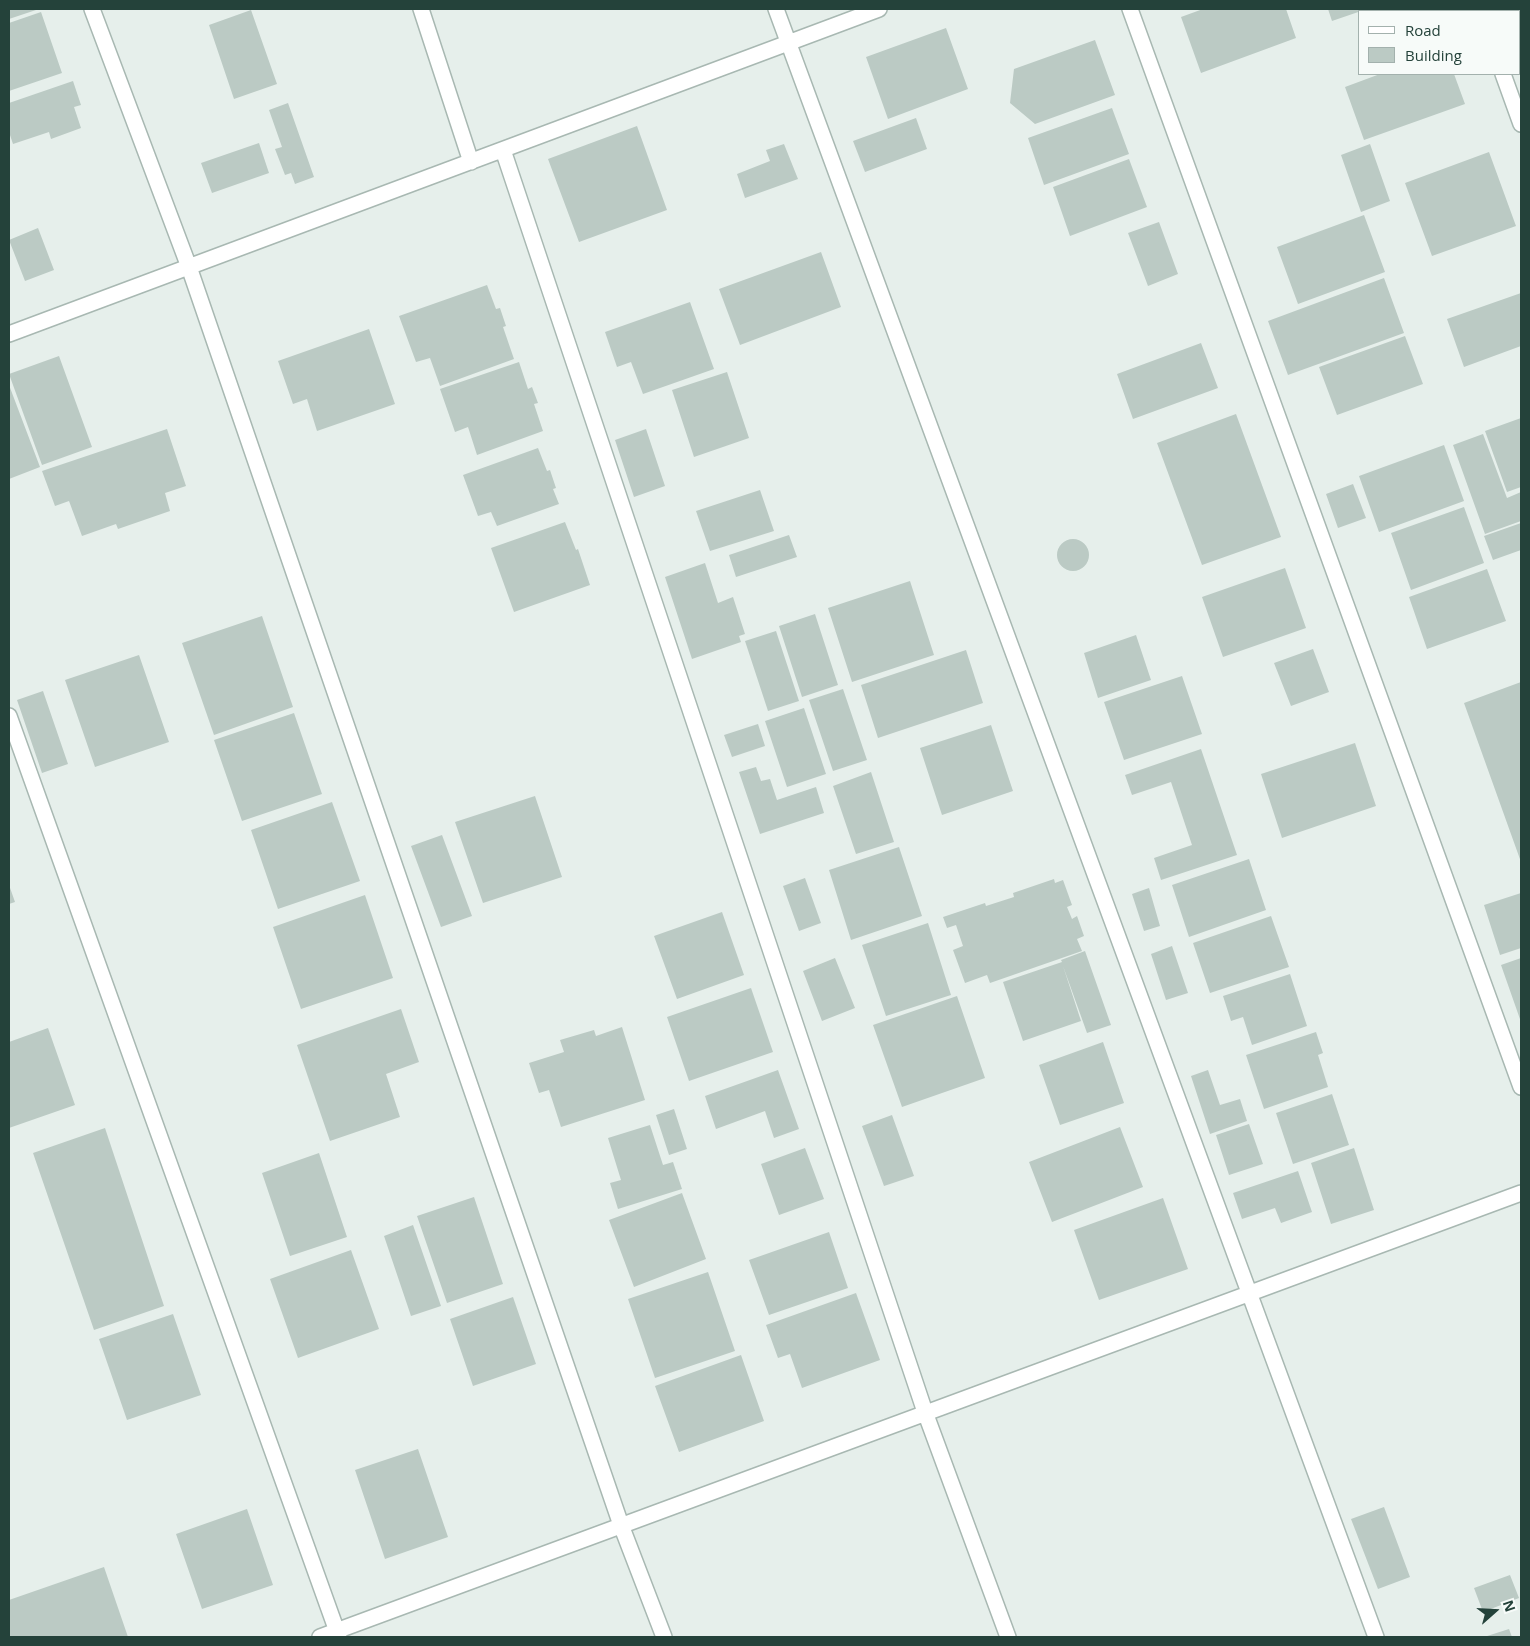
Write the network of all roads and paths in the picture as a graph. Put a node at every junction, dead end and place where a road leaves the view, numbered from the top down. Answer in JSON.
{"nodes":[{"id":1,"x":92,"y":9,"type":"edge"},
{"id":2,"x":420,"y":9,"type":"edge"},
{"id":3,"x":776,"y":9,"type":"edge"},
{"id":4,"x":879,"y":9,"type":"edge"},
{"id":5,"x":1130,"y":9,"type":"edge"},
{"id":6,"x":788,"y":43,"type":"junction"},
{"id":7,"x":1503,"y":75,"type":"edge"},
{"id":8,"x":1521,"y":124,"type":"edge"},
{"id":9,"x":503,"y":150,"type":"junction"},
{"id":10,"x":471,"y":162,"type":"junction"},
{"id":11,"x":189,"y":267,"type":"junction"},
{"id":12,"x":9,"y":334,"type":"edge"},
{"id":13,"x":9,"y":716,"type":"edge"},
{"id":14,"x":1521,"y":1087,"type":"edge"},
{"id":15,"x":1521,"y":1193,"type":"edge"},
{"id":16,"x":1250,"y":1294,"type":"junction"},
{"id":17,"x":925,"y":1412,"type":"junction"},
{"id":18,"x":621,"y":1525,"type":"junction"},
{"id":19,"x":338,"y":1634,"type":"edge"},
{"id":20,"x":320,"y":1637,"type":"edge"},
{"id":21,"x":664,"y":1637,"type":"edge"},
{"id":22,"x":1008,"y":1637,"type":"edge"},
{"id":23,"x":1376,"y":1637,"type":"edge"}],
"edges":[{"from":1,"to":11,"type":"street"},
{"from":2,"to":10,"type":"street"},
{"from":3,"to":6,"type":"street"},
{"from":4,"to":6,"type":"street"},
{"from":5,"to":14,"type":"street"},
{"from":6,"to":9,"type":"street"},
{"from":6,"to":16,"type":"street"},
{"from":7,"to":8,"type":"street"},
{"from":9,"to":10,"type":"street"},
{"from":9,"to":17,"type":"street"},
{"from":10,"to":11,"type":"street"},
{"from":11,"to":12,"type":"street"},
{"from":11,"to":18,"type":"street"},
{"from":13,"to":19,"type":"street"},
{"from":15,"to":16,"type":"street"},
{"from":16,"to":17,"type":"street"},
{"from":16,"to":23,"type":"street"},
{"from":17,"to":18,"type":"street"},
{"from":17,"to":22,"type":"street"},
{"from":18,"to":19,"type":"street"},
{"from":18,"to":21,"type":"street"},
{"from":19,"to":20,"type":"street"}]}
